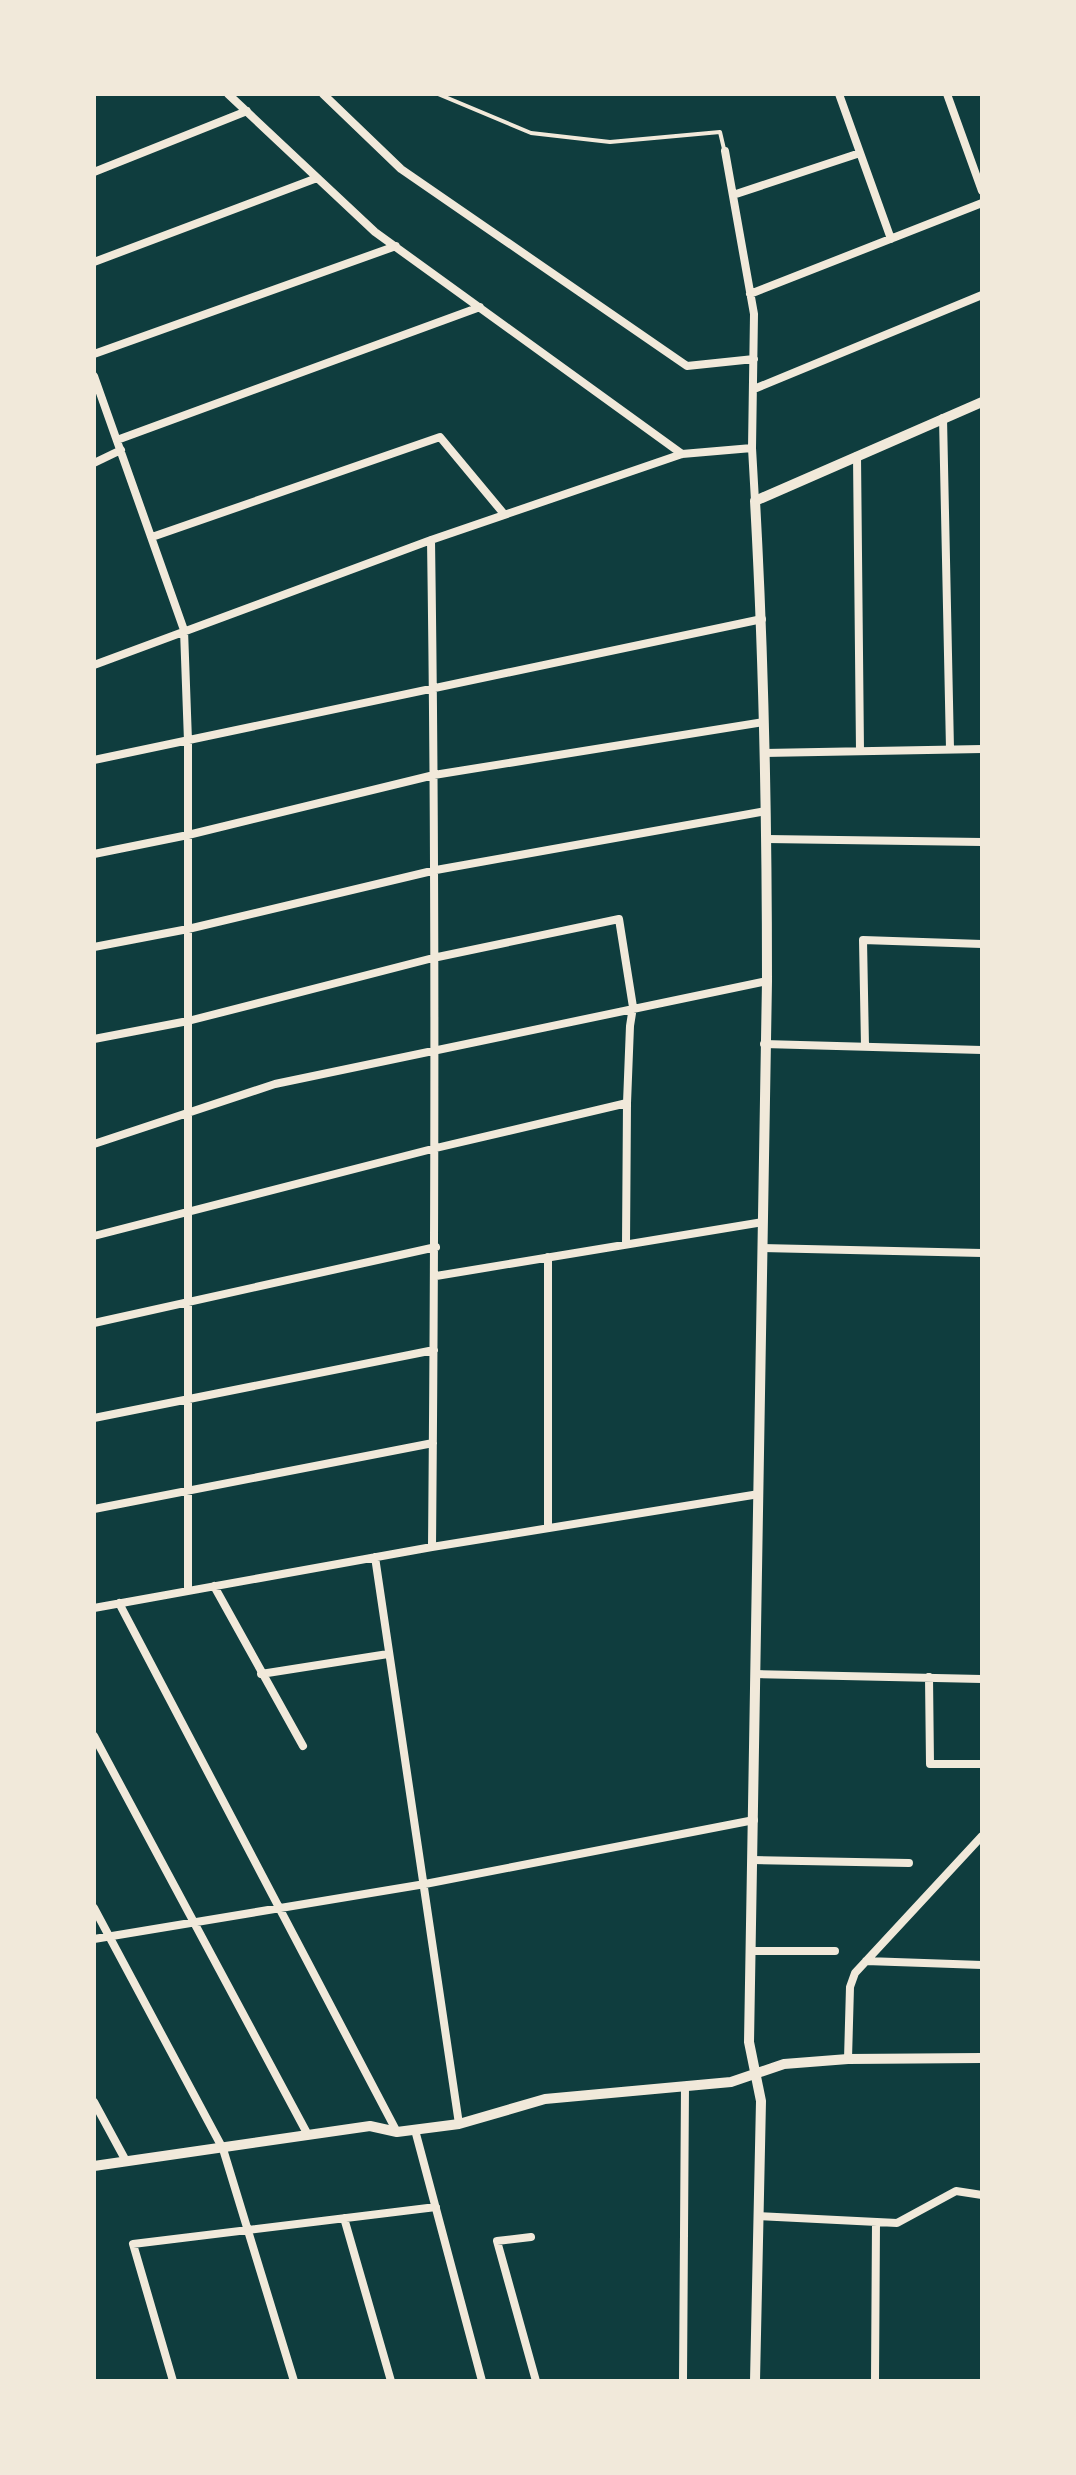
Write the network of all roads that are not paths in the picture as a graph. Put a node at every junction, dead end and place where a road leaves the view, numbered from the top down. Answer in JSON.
{"nodes":[{"id":1,"x":228,"y":94,"type":"edge"},
{"id":2,"x":323,"y":94,"type":"edge"},
{"id":3,"x":438,"y":94,"type":"edge"},
{"id":4,"x":839,"y":94,"type":"edge"},
{"id":5,"x":947,"y":94,"type":"edge"},
{"id":6,"x":247,"y":111,"type":"junction"},
{"id":7,"x":725,"y":151,"type":"joint"},
{"id":8,"x":860,"y":153,"type":"junction"},
{"id":9,"x":94,"y":172,"type":"edge"},
{"id":10,"x":317,"y":178,"type":"junction"},
{"id":11,"x":982,"y":191,"type":"edge"},
{"id":12,"x":733,"y":195,"type":"junction"},
{"id":13,"x":982,"y":203,"type":"edge"},
{"id":14,"x":891,"y":239,"type":"junction"},
{"id":15,"x":396,"y":246,"type":"junction"},
{"id":16,"x":94,"y":262,"type":"edge"},
{"id":17,"x":750,"y":294,"type":"junction"},
{"id":18,"x":982,"y":295,"type":"edge"},
{"id":19,"x":480,"y":307,"type":"junction"},
{"id":20,"x":94,"y":354,"type":"edge"},
{"id":21,"x":754,"y":359,"type":"junction"},
{"id":22,"x":94,"y":376,"type":"edge"},
{"id":23,"x":754,"y":389,"type":"junction"},
{"id":24,"x":982,"y":402,"type":"edge"},
{"id":25,"x":943,"y":418,"type":"junction"},
{"id":26,"x":117,"y":440,"type":"junction"},
{"id":27,"x":752,"y":448,"type":"junction"},
{"id":28,"x":121,"y":450,"type":"junction"},
{"id":29,"x":682,"y":454,"type":"junction"},
{"id":30,"x":857,"y":456,"type":"junction"},
{"id":31,"x":94,"y":463,"type":"edge"},
{"id":32,"x":755,"y":501,"type":"junction"},
{"id":33,"x":504,"y":514,"type":"junction"},
{"id":34,"x":152,"y":537,"type":"junction"},
{"id":35,"x":431,"y":540,"type":"junction"},
{"id":36,"x":762,"y":619,"type":"junction"},
{"id":37,"x":184,"y":630,"type":"junction"},
{"id":38,"x":94,"y":665,"type":"edge"},
{"id":39,"x":433,"y":686,"type":"junction"},
{"id":40,"x":764,"y":722,"type":"junction"},
{"id":41,"x":188,"y":741,"type":"junction"},
{"id":42,"x":950,"y":749,"type":"junction"},
{"id":43,"x":982,"y":749,"type":"edge"},
{"id":44,"x":860,"y":751,"type":"junction"},
{"id":45,"x":764,"y":753,"type":"junction"},
{"id":46,"x":94,"y":760,"type":"edge"},
{"id":47,"x":434,"y":775,"type":"junction"},
{"id":48,"x":766,"y":811,"type":"junction"},
{"id":49,"x":188,"y":835,"type":"junction"},
{"id":50,"x":767,"y":839,"type":"junction"},
{"id":51,"x":982,"y":842,"type":"edge"},
{"id":52,"x":94,"y":854,"type":"edge"},
{"id":53,"x":436,"y":870,"type":"junction"},
{"id":54,"x":188,"y":929,"type":"junction"},
{"id":55,"x":982,"y":944,"type":"edge"},
{"id":56,"x":94,"y":947,"type":"edge"},
{"id":57,"x":433,"y":958,"type":"junction"},
{"id":58,"x":767,"y":981,"type":"junction"},
{"id":59,"x":633,"y":1007,"type":"junction"},
{"id":60,"x":188,"y":1021,"type":"junction"},
{"id":61,"x":94,"y":1039,"type":"edge"},
{"id":62,"x":764,"y":1044,"type":"junction"},
{"id":63,"x":865,"y":1046,"type":"junction"},
{"id":64,"x":982,"y":1050,"type":"edge"},
{"id":65,"x":434,"y":1052,"type":"junction"},
{"id":66,"x":627,"y":1103,"type":"junction"},
{"id":67,"x":188,"y":1114,"type":"junction"},
{"id":68,"x":94,"y":1144,"type":"edge"},
{"id":69,"x":436,"y":1148,"type":"junction"},
{"id":70,"x":188,"y":1213,"type":"junction"},
{"id":71,"x":763,"y":1222,"type":"junction"},
{"id":72,"x":94,"y":1236,"type":"edge"},
{"id":73,"x":626,"y":1244,"type":"junction"},
{"id":74,"x":436,"y":1247,"type":"junction"},
{"id":75,"x":762,"y":1248,"type":"junction"},
{"id":76,"x":982,"y":1253,"type":"edge"},
{"id":77,"x":548,"y":1257,"type":"junction"},
{"id":78,"x":436,"y":1276,"type":"junction"},
{"id":79,"x":188,"y":1302,"type":"junction"},
{"id":80,"x":94,"y":1323,"type":"edge"},
{"id":81,"x":434,"y":1350,"type":"junction"},
{"id":82,"x":188,"y":1397,"type":"junction"},
{"id":83,"x":94,"y":1418,"type":"edge"},
{"id":84,"x":433,"y":1443,"type":"junction"},
{"id":85,"x":188,"y":1490,"type":"junction"},
{"id":86,"x":759,"y":1494,"type":"junction"},
{"id":87,"x":94,"y":1509,"type":"edge"},
{"id":88,"x":548,"y":1528,"type":"junction"},
{"id":89,"x":432,"y":1547,"type":"junction"},
{"id":90,"x":375,"y":1557,"type":"junction"},
{"id":91,"x":214,"y":1586,"type":"junction"},
{"id":92,"x":188,"y":1590,"type":"junction"},
{"id":93,"x":119,"y":1603,"type":"junction"},
{"id":94,"x":94,"y":1608,"type":"edge"},
{"id":95,"x":388,"y":1654,"type":"junction"},
{"id":96,"x":261,"y":1674,"type":"junction"},
{"id":97,"x":756,"y":1674,"type":"junction"},
{"id":98,"x":929,"y":1677,"type":"junction"},
{"id":99,"x":982,"y":1679,"type":"edge"},
{"id":100,"x":94,"y":1736,"type":"edge"},
{"id":101,"x":303,"y":1746,"type":"dead end"},
{"id":102,"x":982,"y":1764,"type":"edge"},
{"id":103,"x":754,"y":1820,"type":"junction"},
{"id":104,"x":982,"y":1836,"type":"edge"},
{"id":105,"x":753,"y":1860,"type":"junction"},
{"id":106,"x":909,"y":1863,"type":"dead end"},
{"id":107,"x":425,"y":1884,"type":"junction"},
{"id":108,"x":94,"y":1908,"type":"edge"},
{"id":109,"x":280,"y":1908,"type":"junction"},
{"id":110,"x":195,"y":1922,"type":"junction"},
{"id":111,"x":109,"y":1936,"type":"junction"},
{"id":112,"x":94,"y":1939,"type":"edge"},
{"id":113,"x":751,"y":1951,"type":"junction"},
{"id":114,"x":835,"y":1951,"type":"dead end"},
{"id":115,"x":866,"y":1961,"type":"junction"},
{"id":116,"x":982,"y":1965,"type":"edge"},
{"id":117,"x":982,"y":2058,"type":"edge"},
{"id":118,"x":848,"y":2059,"type":"junction"},
{"id":119,"x":756,"y":2072,"type":"junction"},
{"id":120,"x":685,"y":2086,"type":"junction"},
{"id":121,"x":94,"y":2102,"type":"edge"},
{"id":122,"x":459,"y":2124,"type":"junction"},
{"id":123,"x":415,"y":2130,"type":"junction"},
{"id":124,"x":397,"y":2132,"type":"junction"},
{"id":125,"x":308,"y":2135,"type":"junction"},
{"id":126,"x":223,"y":2149,"type":"junction"},
{"id":127,"x":126,"y":2161,"type":"junction"},
{"id":128,"x":94,"y":2166,"type":"edge"},
{"id":129,"x":982,"y":2195,"type":"edge"},
{"id":130,"x":436,"y":2207,"type":"junction"},
{"id":131,"x":758,"y":2216,"type":"junction"},
{"id":132,"x":344,"y":2218,"type":"junction"},
{"id":133,"x":876,"y":2222,"type":"junction"},
{"id":134,"x":249,"y":2229,"type":"junction"},
{"id":135,"x":531,"y":2237,"type":"dead end"},
{"id":136,"x":173,"y":2381,"type":"edge"},
{"id":137,"x":294,"y":2381,"type":"edge"},
{"id":138,"x":391,"y":2381,"type":"edge"},
{"id":139,"x":482,"y":2381,"type":"edge"},
{"id":140,"x":536,"y":2381,"type":"edge"},
{"id":141,"x":683,"y":2381,"type":"edge"},
{"id":142,"x":755,"y":2381,"type":"edge"},
{"id":143,"x":875,"y":2381,"type":"edge"}],
"edges":[{"from":1,"to":6,"type":"street"},
{"from":2,"to":21,"type":"street"},
{"from":3,"to":7,"type":"lane"},
{"from":4,"to":8,"type":"street"},
{"from":5,"to":11,"type":"street"},
{"from":6,"to":9,"type":"street"},
{"from":6,"to":10,"type":"street"},
{"from":7,"to":12,"type":"street"},
{"from":8,"to":12,"type":"street"},
{"from":8,"to":14,"type":"street"},
{"from":10,"to":15,"type":"street"},
{"from":10,"to":16,"type":"street"},
{"from":12,"to":17,"type":"street"},
{"from":13,"to":14,"type":"street"},
{"from":14,"to":17,"type":"street"},
{"from":15,"to":19,"type":"street"},
{"from":15,"to":20,"type":"street"},
{"from":17,"to":21,"type":"street"},
{"from":18,"to":23,"type":"street"},
{"from":19,"to":26,"type":"street"},
{"from":19,"to":29,"type":"street"},
{"from":21,"to":23,"type":"street"},
{"from":22,"to":26,"type":"street"},
{"from":23,"to":27,"type":"street"},
{"from":24,"to":25,"type":"street"},
{"from":25,"to":30,"type":"street"},
{"from":25,"to":42,"type":"street"},
{"from":26,"to":28,"type":"street"},
{"from":27,"to":29,"type":"street"},
{"from":27,"to":32,"type":"street"},
{"from":28,"to":31,"type":"street"},
{"from":28,"to":34,"type":"street"},
{"from":29,"to":33,"type":"street"},
{"from":30,"to":32,"type":"street"},
{"from":30,"to":44,"type":"street"},
{"from":32,"to":36,"type":"street"},
{"from":33,"to":34,"type":"street"},
{"from":33,"to":35,"type":"street"},
{"from":34,"to":37,"type":"street"},
{"from":35,"to":37,"type":"street"},
{"from":35,"to":39,"type":"street"},
{"from":36,"to":39,"type":"street"},
{"from":36,"to":40,"type":"street"},
{"from":37,"to":38,"type":"street"},
{"from":37,"to":41,"type":"street"},
{"from":39,"to":41,"type":"street"},
{"from":39,"to":47,"type":"street"},
{"from":40,"to":45,"type":"street"},
{"from":40,"to":47,"type":"street"},
{"from":41,"to":46,"type":"street"},
{"from":41,"to":49,"type":"street"},
{"from":42,"to":43,"type":"street"},
{"from":42,"to":44,"type":"street"},
{"from":44,"to":45,"type":"street"},
{"from":45,"to":48,"type":"street"},
{"from":47,"to":49,"type":"street"},
{"from":47,"to":53,"type":"street"},
{"from":48,"to":50,"type":"street"},
{"from":48,"to":53,"type":"street"},
{"from":49,"to":52,"type":"street"},
{"from":49,"to":54,"type":"street"},
{"from":50,"to":51,"type":"street"},
{"from":50,"to":58,"type":"street"},
{"from":53,"to":54,"type":"street"},
{"from":53,"to":57,"type":"street"},
{"from":54,"to":56,"type":"street"},
{"from":54,"to":60,"type":"street"},
{"from":55,"to":63,"type":"street"},
{"from":57,"to":59,"type":"street"},
{"from":57,"to":60,"type":"street"},
{"from":57,"to":65,"type":"street"},
{"from":58,"to":59,"type":"street"},
{"from":58,"to":62,"type":"street"},
{"from":59,"to":65,"type":"street"},
{"from":59,"to":66,"type":"street"},
{"from":60,"to":61,"type":"street"},
{"from":60,"to":67,"type":"street"},
{"from":62,"to":63,"type":"street"},
{"from":62,"to":71,"type":"street"},
{"from":63,"to":64,"type":"street"},
{"from":65,"to":67,"type":"street"},
{"from":65,"to":69,"type":"street"},
{"from":66,"to":69,"type":"street"},
{"from":66,"to":73,"type":"street"},
{"from":67,"to":68,"type":"street"},
{"from":67,"to":70,"type":"street"},
{"from":69,"to":70,"type":"street"},
{"from":69,"to":74,"type":"street"},
{"from":70,"to":72,"type":"street"},
{"from":70,"to":79,"type":"street"},
{"from":71,"to":73,"type":"street"},
{"from":71,"to":75,"type":"street"},
{"from":73,"to":77,"type":"street"},
{"from":74,"to":78,"type":"street"},
{"from":74,"to":79,"type":"street"},
{"from":75,"to":76,"type":"street"},
{"from":75,"to":86,"type":"street"},
{"from":77,"to":78,"type":"street"},
{"from":77,"to":88,"type":"street"},
{"from":78,"to":81,"type":"street"},
{"from":79,"to":80,"type":"street"},
{"from":79,"to":82,"type":"street"},
{"from":81,"to":82,"type":"street"},
{"from":81,"to":84,"type":"street"},
{"from":82,"to":83,"type":"street"},
{"from":82,"to":85,"type":"street"},
{"from":84,"to":85,"type":"street"},
{"from":84,"to":89,"type":"street"},
{"from":85,"to":87,"type":"street"},
{"from":85,"to":92,"type":"street"},
{"from":86,"to":88,"type":"street"},
{"from":86,"to":97,"type":"street"},
{"from":88,"to":89,"type":"street"},
{"from":89,"to":90,"type":"street"},
{"from":90,"to":91,"type":"street"},
{"from":90,"to":95,"type":"street"},
{"from":91,"to":92,"type":"street"},
{"from":91,"to":96,"type":"street"},
{"from":92,"to":93,"type":"street"},
{"from":93,"to":94,"type":"street"},
{"from":93,"to":109,"type":"street"},
{"from":95,"to":96,"type":"street"},
{"from":95,"to":107,"type":"street"},
{"from":96,"to":101,"type":"street"},
{"from":97,"to":98,"type":"street"},
{"from":97,"to":103,"type":"street"},
{"from":98,"to":99,"type":"street"},
{"from":98,"to":102,"type":"street"},
{"from":100,"to":110,"type":"street"},
{"from":103,"to":105,"type":"street"},
{"from":103,"to":107,"type":"street"},
{"from":104,"to":115,"type":"street"},
{"from":105,"to":106,"type":"street"},
{"from":105,"to":113,"type":"street"},
{"from":107,"to":109,"type":"street"},
{"from":107,"to":122,"type":"street"},
{"from":108,"to":111,"type":"street"},
{"from":109,"to":110,"type":"street"},
{"from":109,"to":124,"type":"street"},
{"from":110,"to":111,"type":"street"},
{"from":110,"to":125,"type":"street"},
{"from":111,"to":112,"type":"street"},
{"from":111,"to":126,"type":"street"},
{"from":113,"to":114,"type":"street"},
{"from":113,"to":119,"type":"street"},
{"from":115,"to":116,"type":"street"},
{"from":115,"to":118,"type":"street"},
{"from":117,"to":118,"type":"street"},
{"from":118,"to":119,"type":"street"},
{"from":119,"to":120,"type":"street"},
{"from":119,"to":131,"type":"street"},
{"from":120,"to":122,"type":"street"},
{"from":120,"to":141,"type":"street"},
{"from":121,"to":127,"type":"street"},
{"from":122,"to":123,"type":"street"},
{"from":123,"to":124,"type":"street"},
{"from":123,"to":130,"type":"street"},
{"from":124,"to":125,"type":"street"},
{"from":125,"to":126,"type":"street"},
{"from":126,"to":127,"type":"street"},
{"from":126,"to":134,"type":"street"},
{"from":127,"to":128,"type":"street"},
{"from":129,"to":133,"type":"street"},
{"from":130,"to":132,"type":"street"},
{"from":130,"to":139,"type":"street"},
{"from":131,"to":133,"type":"street"},
{"from":131,"to":142,"type":"street"},
{"from":132,"to":134,"type":"street"},
{"from":132,"to":138,"type":"street"},
{"from":133,"to":143,"type":"street"},
{"from":134,"to":136,"type":"street"},
{"from":134,"to":137,"type":"street"},
{"from":135,"to":140,"type":"street"}]}
